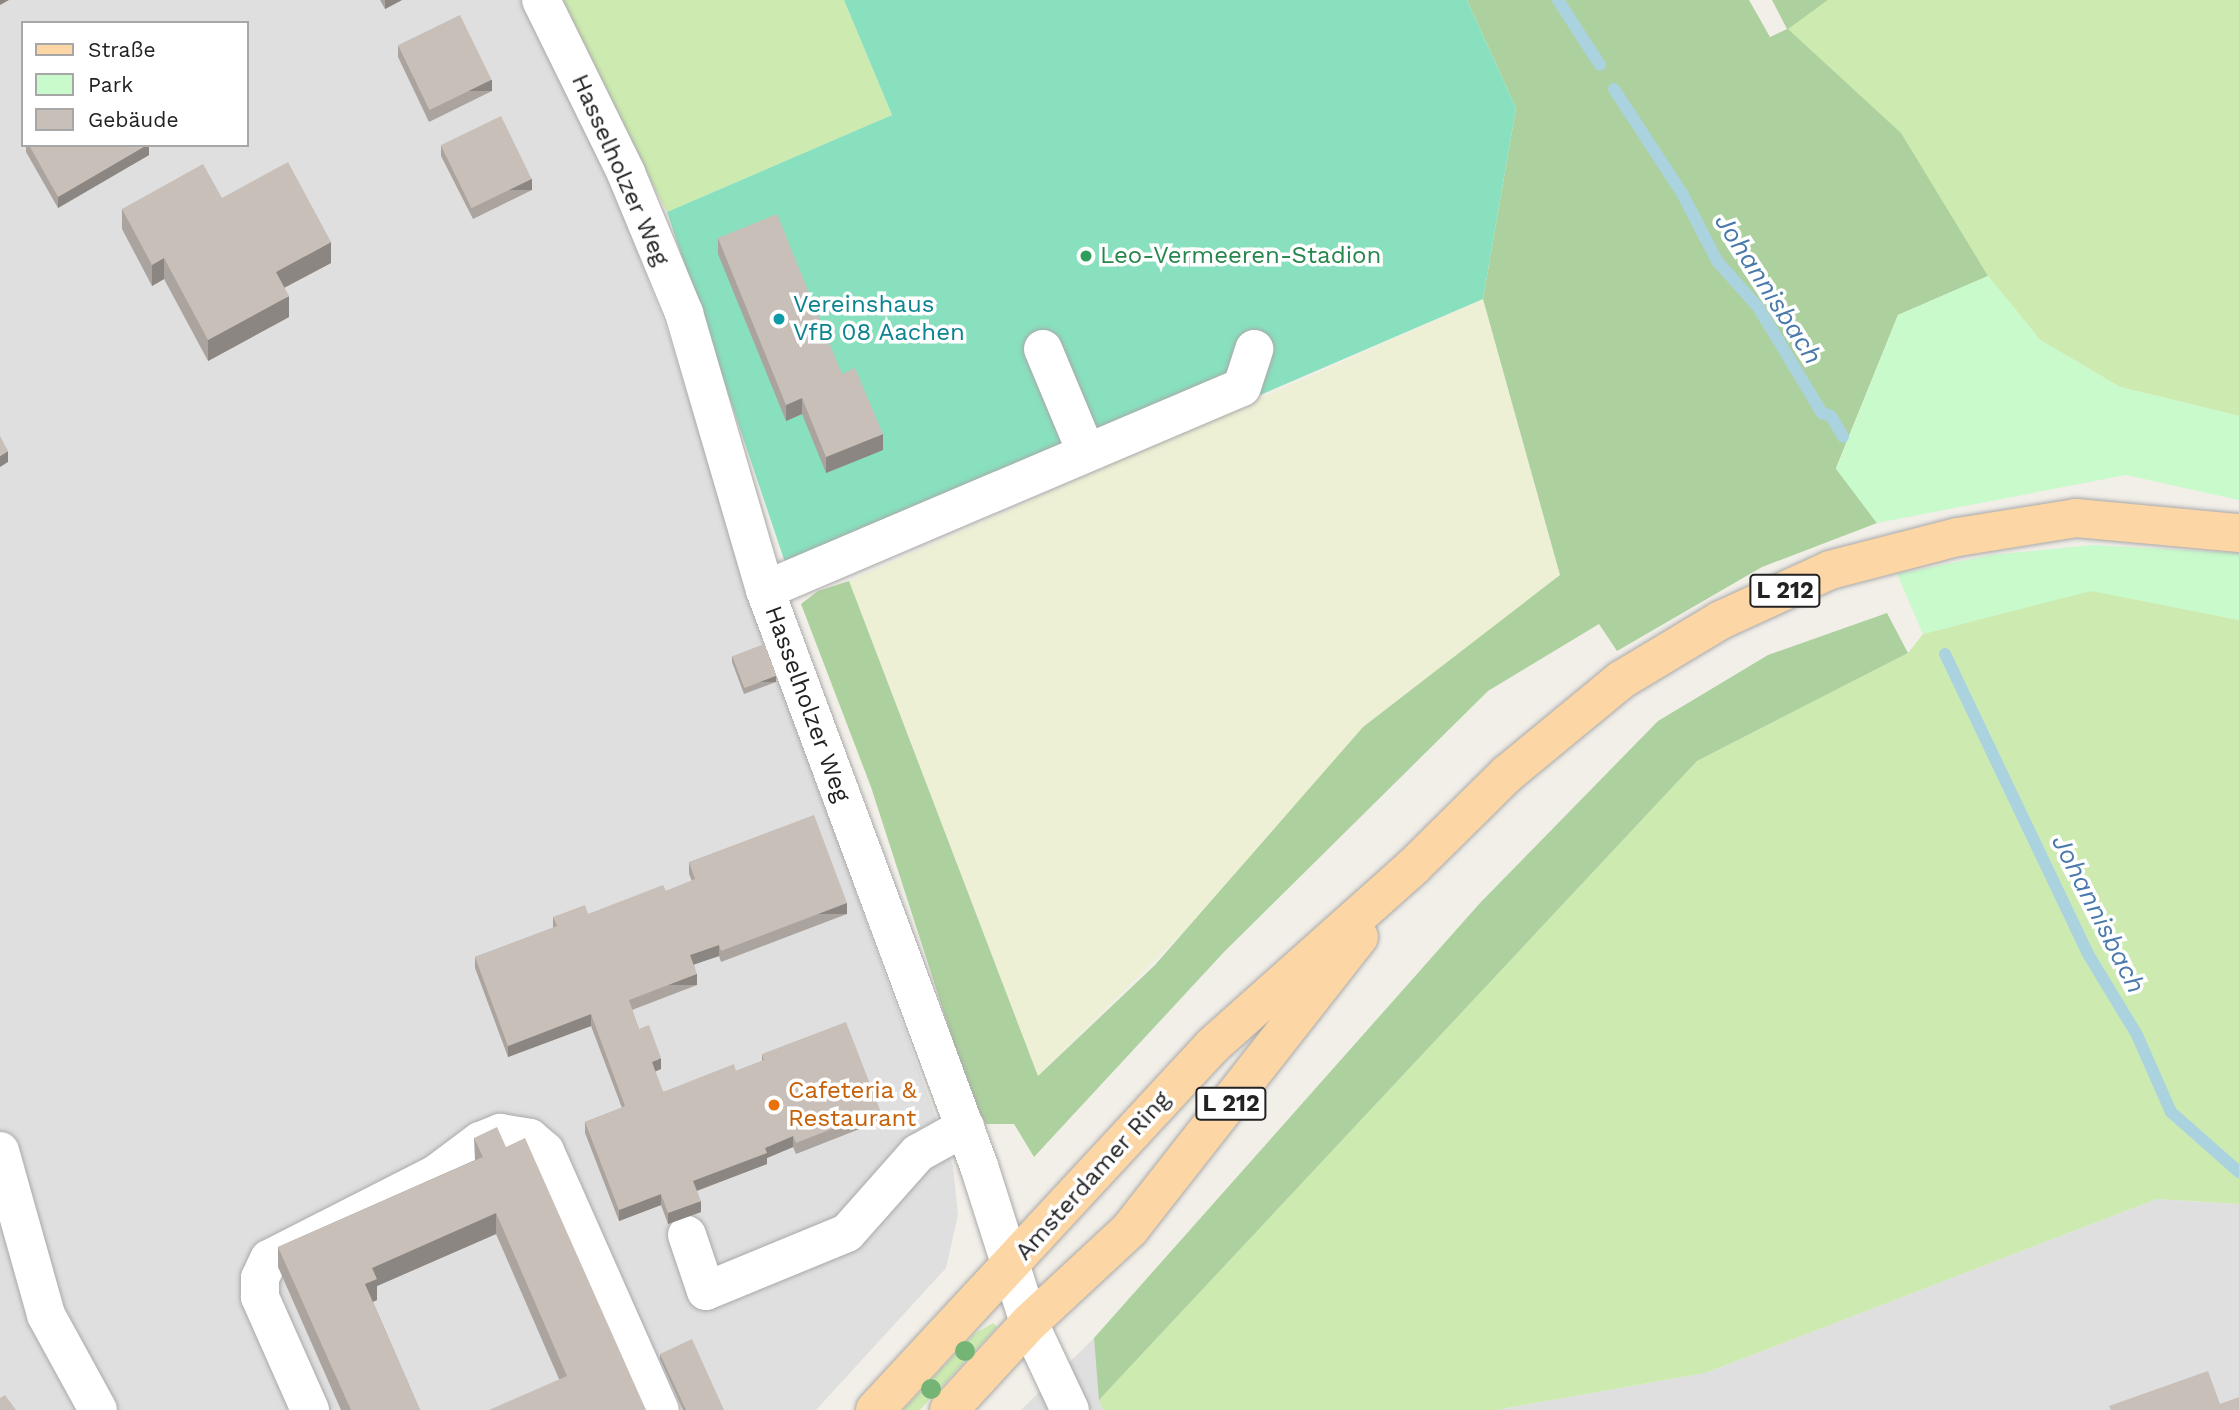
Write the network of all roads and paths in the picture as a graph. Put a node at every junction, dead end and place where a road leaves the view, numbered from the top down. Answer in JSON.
{"nodes":[{"id":1,"x":541,"y":0,"type":"edge"},
{"id":2,"x":1043,"y":349,"type":"dead end"},
{"id":3,"x":1254,"y":349,"type":"dead end"},
{"id":4,"x":1086,"y":452,"type":"junction"},
{"id":5,"x":2239,"y":533,"type":"edge"},
{"id":6,"x":765,"y":590,"type":"junction"},
{"id":7,"x":1414,"y":866,"type":"junction"},
{"id":8,"x":964,"y":1127,"type":"junction"},
{"id":9,"x":0,"y":1151,"type":"edge"},
{"id":10,"x":687,"y":1236,"type":"dead end"},
{"id":11,"x":1011,"y":1266,"type":"junction"},
{"id":12,"x":1029,"y":1324,"type":"junction"},
{"id":13,"x":98,"y":1410,"type":"edge"},
{"id":14,"x":310,"y":1410,"type":"edge"},
{"id":15,"x":660,"y":1410,"type":"edge"},
{"id":16,"x":876,"y":1410,"type":"edge"},
{"id":17,"x":949,"y":1410,"type":"edge"},
{"id":18,"x":1070,"y":1410,"type":"edge"}],
"edges":[{"from":1,"to":6,"type":"street","name":"Hasselholzer Weg"},
{"from":2,"to":4,"type":"street"},
{"from":3,"to":4,"type":"street"},
{"from":4,"to":6,"type":"street"},
{"from":5,"to":7,"type":"main road","name":"Amsterdamer Ring","number":"L 212"},
{"from":6,"to":8,"type":"street","name":"Hasselholzer Weg"},
{"from":7,"to":11,"type":"main road","name":"Amsterdamer Ring","number":"L 212"},
{"from":7,"to":12,"type":"main road","name":"Amsterdamer Ring","number":"L 212"},
{"from":8,"to":10,"type":"street"},
{"from":8,"to":11,"type":"street","name":"Hasselholzer Weg"},
{"from":9,"to":13,"type":"street"},
{"from":11,"to":12,"type":"street","name":"Hasselholzer Weg"},
{"from":11,"to":16,"type":"main road","name":"Amsterdamer Ring","number":"L 212"},
{"from":12,"to":17,"type":"main road","name":"Amsterdamer Ring","number":"L 212"},
{"from":12,"to":18,"type":"street","name":"Hasselholzer Weg"},
{"from":14,"to":15,"type":"street"}]}
